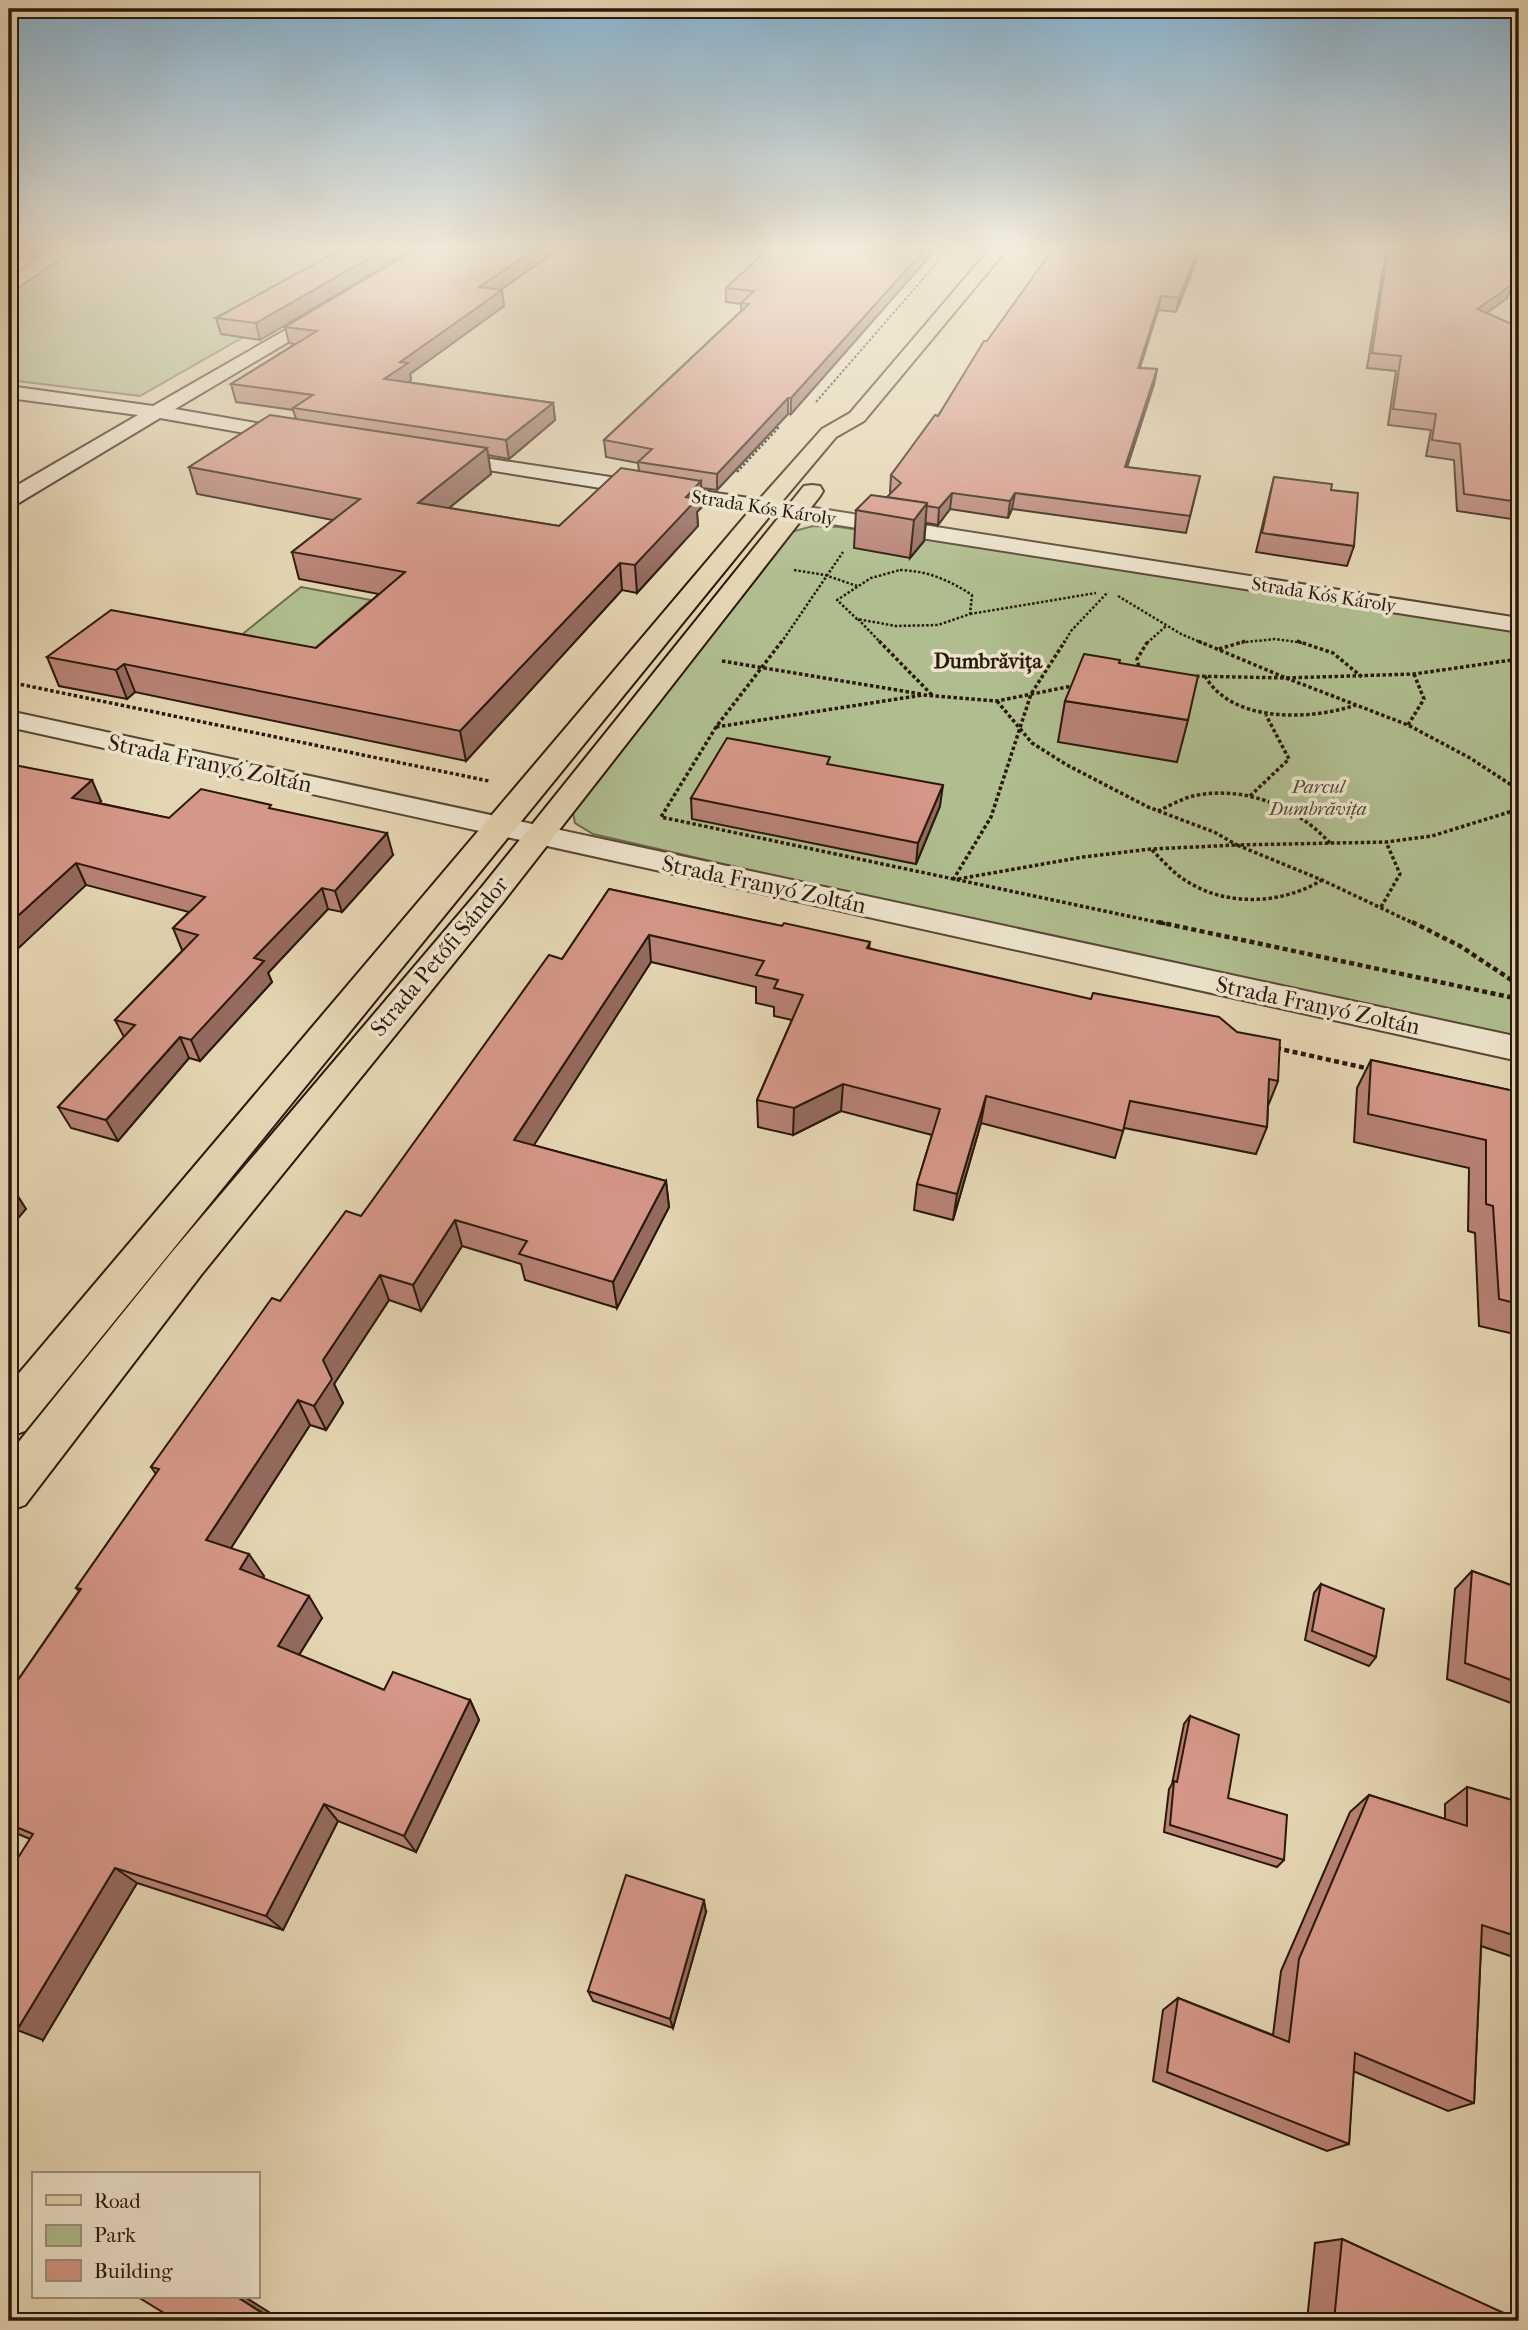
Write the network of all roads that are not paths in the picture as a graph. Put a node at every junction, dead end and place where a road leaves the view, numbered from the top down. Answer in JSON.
{"nodes":[{"id":1,"x":249,"y":358,"type":"edge"},
{"id":2,"x":907,"y":358,"type":"edge"},
{"id":3,"x":9,"y":392,"type":"edge"},
{"id":4,"x":157,"y":412,"type":"junction"},
{"id":5,"x":857,"y":417,"type":"junction"},
{"id":6,"x":322,"y":440,"type":"edge"},
{"id":7,"x":847,"y":449,"type":"dead end"},
{"id":8,"x":418,"y":454,"type":"edge"},
{"id":9,"x":829,"y":471,"type":"dead end"},
{"id":10,"x":9,"y":499,"type":"edge"},
{"id":11,"x":765,"y":507,"type":"junction"},
{"id":12,"x":796,"y":512,"type":"junction"},
{"id":13,"x":1519,"y":625,"type":"edge"},
{"id":14,"x":9,"y":719,"type":"edge"},
{"id":15,"x":501,"y":826,"type":"junction"},
{"id":16,"x":540,"y":835,"type":"junction"},
{"id":17,"x":1519,"y":1049,"type":"edge"},
{"id":18,"x":9,"y":1417,"type":"edge"},
{"id":19,"x":9,"y":1490,"type":"edge"}],
"edges":[{"from":1,"to":4,"type":"street"},
{"from":2,"to":5,"type":"main road","name":"Strada Petőfi Sándor"},
{"from":3,"to":4,"type":"street"},
{"from":4,"to":6,"type":"street"},
{"from":4,"to":10,"type":"street"},
{"from":5,"to":7,"type":"main road","name":"Strada Petőfi Sándor"},
{"from":5,"to":11,"type":"main road","name":"Strada Petőfi Sándor"},
{"from":8,"to":11,"type":"street","name":"Strada Kós Károly"},
{"from":9,"to":12,"type":"main road","name":"Strada Petőfi Sándor"},
{"from":11,"to":12,"type":"street","name":"Strada Kós Károly"},
{"from":11,"to":15,"type":"main road","name":"Strada Petőfi Sándor"},
{"from":12,"to":13,"type":"street","name":"Strada Kós Károly"},
{"from":12,"to":16,"type":"main road","name":"Strada Petőfi Sándor"},
{"from":14,"to":15,"type":"street","name":"Strada Franyó Zoltán"},
{"from":15,"to":16,"type":"street","name":"Strada Franyó Zoltán"},
{"from":15,"to":18,"type":"main road","name":"Strada Petőfi Sándor"},
{"from":16,"to":17,"type":"street","name":"Strada Franyó Zoltán"},
{"from":16,"to":19,"type":"main road","name":"Strada Petőfi Sándor"}]}
